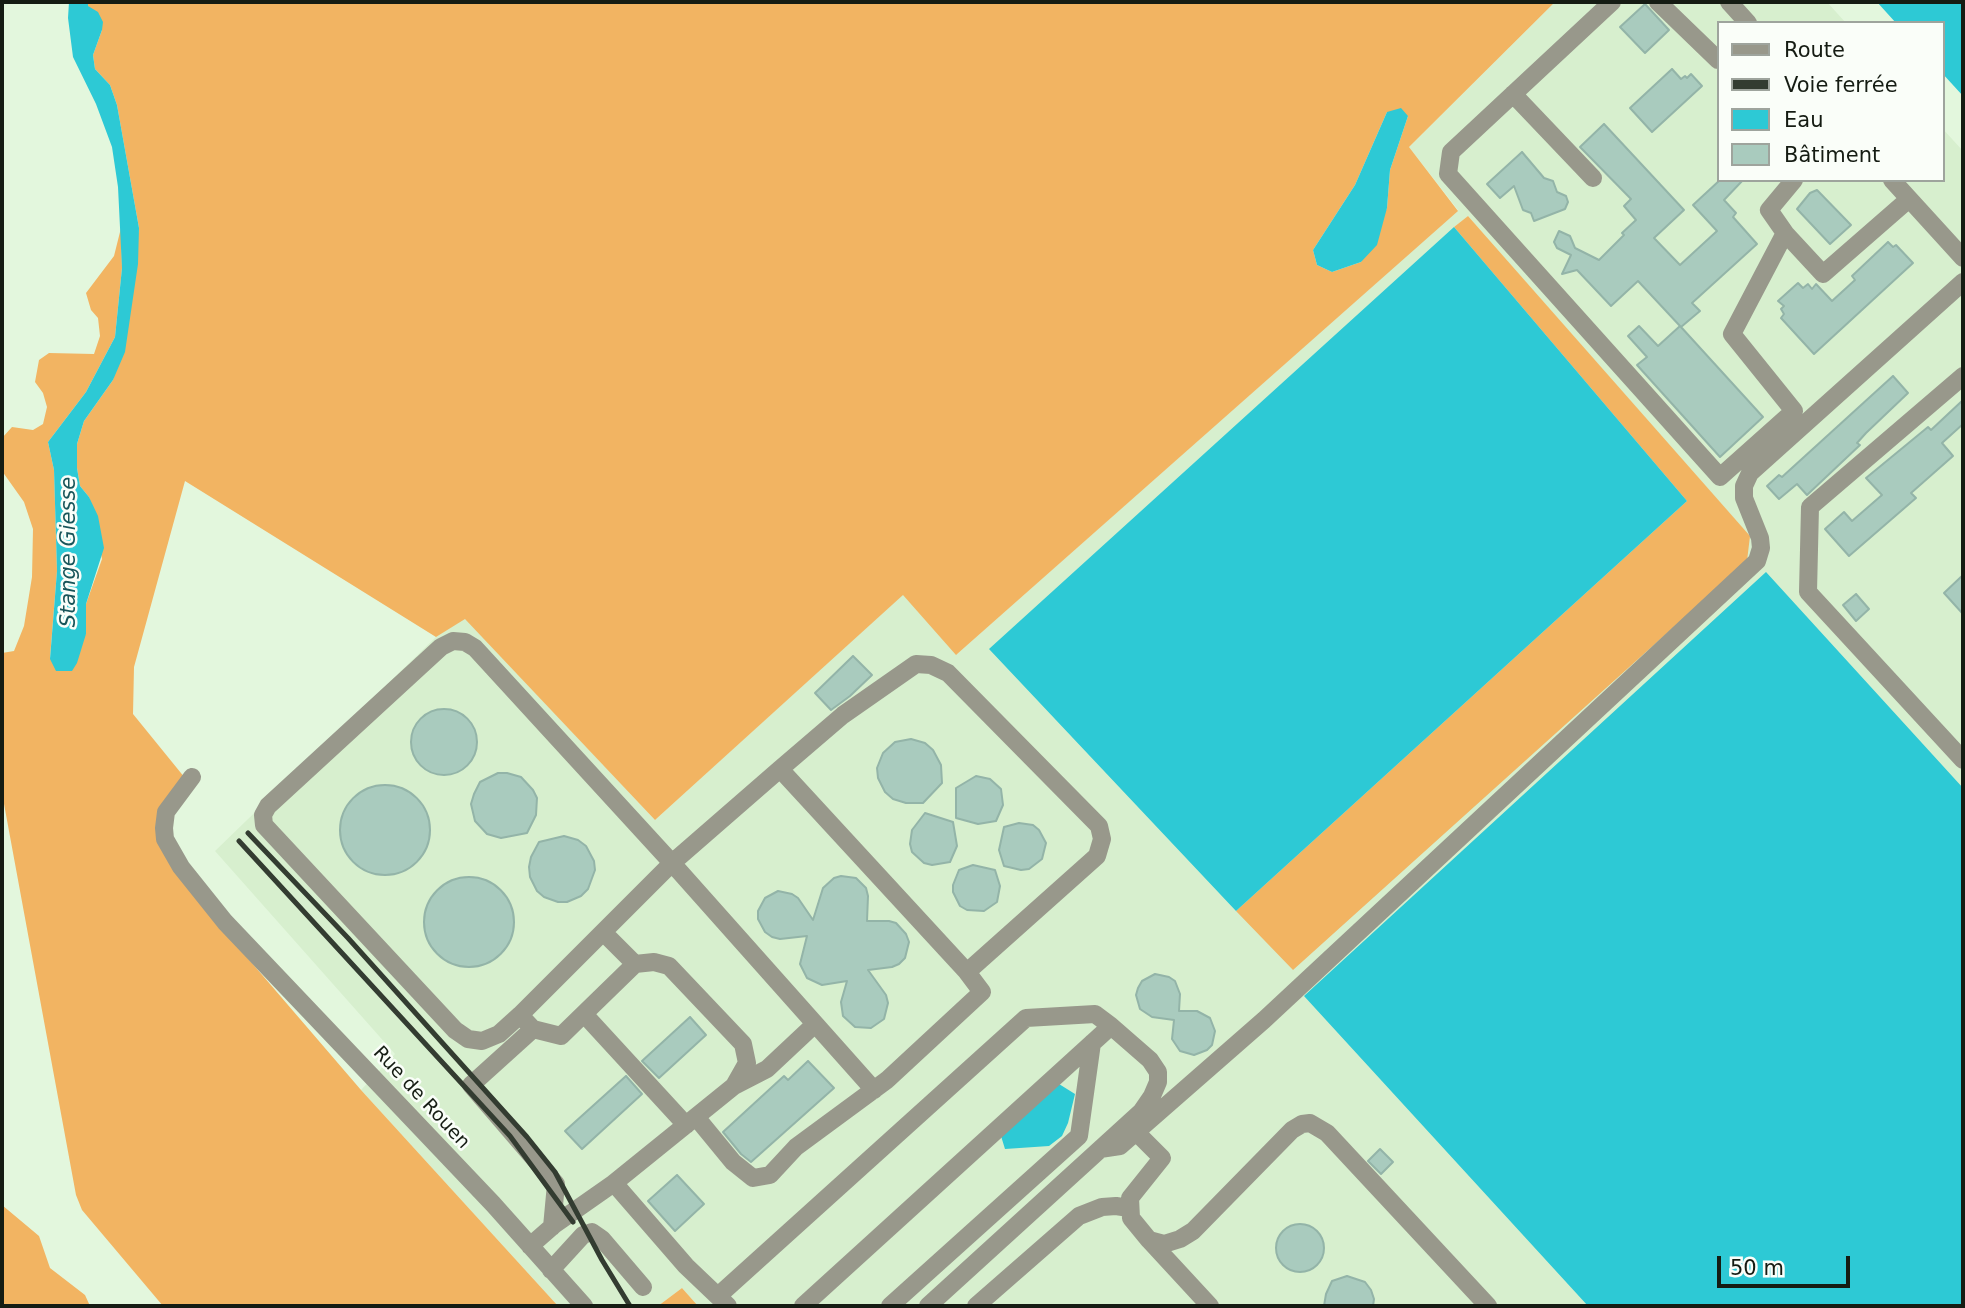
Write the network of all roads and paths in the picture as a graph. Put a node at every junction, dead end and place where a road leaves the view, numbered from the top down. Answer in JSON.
{"nodes":[{"id":1,"x":1612,"y":2,"type":"edge"},
{"id":2,"x":1658,"y":2,"type":"edge"},
{"id":3,"x":1729,"y":2,"type":"edge"},
{"id":4,"x":1746,"y":21,"type":"edge"},
{"id":5,"x":1716,"y":58,"type":"edge"},
{"id":6,"x":1513,"y":94,"type":"junction"},
{"id":7,"x":1593,"y":178,"type":"dead end"},
{"id":8,"x":1792,"y":182,"type":"edge"},
{"id":9,"x":1894,"y":182,"type":"edge"},
{"id":10,"x":1909,"y":199,"type":"junction"},
{"id":11,"x":1785,"y":233,"type":"junction"},
{"id":12,"x":1963,"y":258,"type":"edge"},
{"id":13,"x":1963,"y":282,"type":"edge"},
{"id":14,"x":1963,"y":376,"type":"edge"},
{"id":15,"x":1963,"y":760,"type":"edge"},
{"id":16,"x":780,"y":769,"type":"junction"},
{"id":17,"x":192,"y":777,"type":"dead end"},
{"id":18,"x":672,"y":863,"type":"junction"},
{"id":19,"x":603,"y":932,"type":"junction"},
{"id":20,"x":635,"y":964,"type":"junction"},
{"id":21,"x":967,"y":972,"type":"junction"},
{"id":22,"x":584,"y":1014,"type":"junction"},
{"id":23,"x":520,"y":1016,"type":"junction"},
{"id":24,"x":816,"y":1024,"type":"junction"},
{"id":25,"x":1111,"y":1026,"type":"junction"},
{"id":26,"x":533,"y":1029,"type":"junction"},
{"id":27,"x":1092,"y":1043,"type":"junction"},
{"id":28,"x":734,"y":1086,"type":"junction"},
{"id":29,"x":874,"y":1090,"type":"junction"},
{"id":30,"x":691,"y":1121,"type":"junction"},
{"id":31,"x":1136,"y":1132,"type":"junction"},
{"id":32,"x":1100,"y":1149,"type":"junction"},
{"id":33,"x":614,"y":1183,"type":"junction"},
{"id":34,"x":1129,"y":1208,"type":"junction"},
{"id":35,"x":552,"y":1227,"type":"junction"},
{"id":36,"x":1149,"y":1240,"type":"junction"},
{"id":37,"x":530,"y":1246,"type":"junction"},
{"id":38,"x":551,"y":1269,"type":"junction"},
{"id":39,"x":643,"y":1287,"type":"dead end"},
{"id":40,"x":723,"y":1301,"type":"edge"},
{"id":41,"x":584,"y":1306,"type":"edge"},
{"id":42,"x":803,"y":1306,"type":"edge"},
{"id":43,"x":890,"y":1306,"type":"edge"},
{"id":44,"x":928,"y":1306,"type":"edge"},
{"id":45,"x":976,"y":1306,"type":"edge"},
{"id":46,"x":1210,"y":1306,"type":"edge"},
{"id":47,"x":1488,"y":1306,"type":"edge"}],
"edges":[{"from":1,"to":6,"type":"street"},
{"from":2,"to":5,"type":"street"},
{"from":3,"to":4,"type":"street"},
{"from":6,"to":7,"type":"street"},
{"from":6,"to":11,"type":"street"},
{"from":8,"to":11,"type":"street"},
{"from":9,"to":10,"type":"street"},
{"from":10,"to":11,"type":"street"},
{"from":10,"to":12,"type":"street"},
{"from":13,"to":31,"type":"street"},
{"from":14,"to":15,"type":"street"},
{"from":16,"to":18,"type":"street"},
{"from":16,"to":21,"type":"street"},
{"from":16,"to":21,"type":"street"},
{"from":17,"to":37,"type":"street","name":"Rue de Rouen"},
{"from":18,"to":19,"type":"street"},
{"from":18,"to":23,"type":"street"},
{"from":18,"to":24,"type":"street"},
{"from":19,"to":20,"type":"street"},
{"from":19,"to":23,"type":"street"},
{"from":20,"to":22,"type":"street"},
{"from":20,"to":28,"type":"street"},
{"from":21,"to":29,"type":"street"},
{"from":22,"to":26,"type":"street"},
{"from":22,"to":30,"type":"street"},
{"from":23,"to":26,"type":"street"},
{"from":24,"to":28,"type":"street"},
{"from":24,"to":29,"type":"street"},
{"from":25,"to":27,"type":"street"},
{"from":25,"to":32,"type":"street"},
{"from":25,"to":40,"type":"street"},
{"from":26,"to":35,"type":"street"},
{"from":27,"to":42,"type":"street"},
{"from":27,"to":43,"type":"street"},
{"from":28,"to":30,"type":"street"},
{"from":29,"to":30,"type":"street"},
{"from":30,"to":33,"type":"street"},
{"from":31,"to":32,"type":"street"},
{"from":31,"to":34,"type":"street"},
{"from":32,"to":44,"type":"street"},
{"from":33,"to":35,"type":"street"},
{"from":33,"to":40,"type":"street"},
{"from":34,"to":36,"type":"street"},
{"from":34,"to":45,"type":"street"},
{"from":35,"to":37,"type":"street"},
{"from":36,"to":46,"type":"street"},
{"from":36,"to":47,"type":"street"},
{"from":37,"to":38,"type":"street","name":"Rue de Rouen"},
{"from":38,"to":39,"type":"street"},
{"from":38,"to":41,"type":"street","name":"Rue de Rouen"}]}
